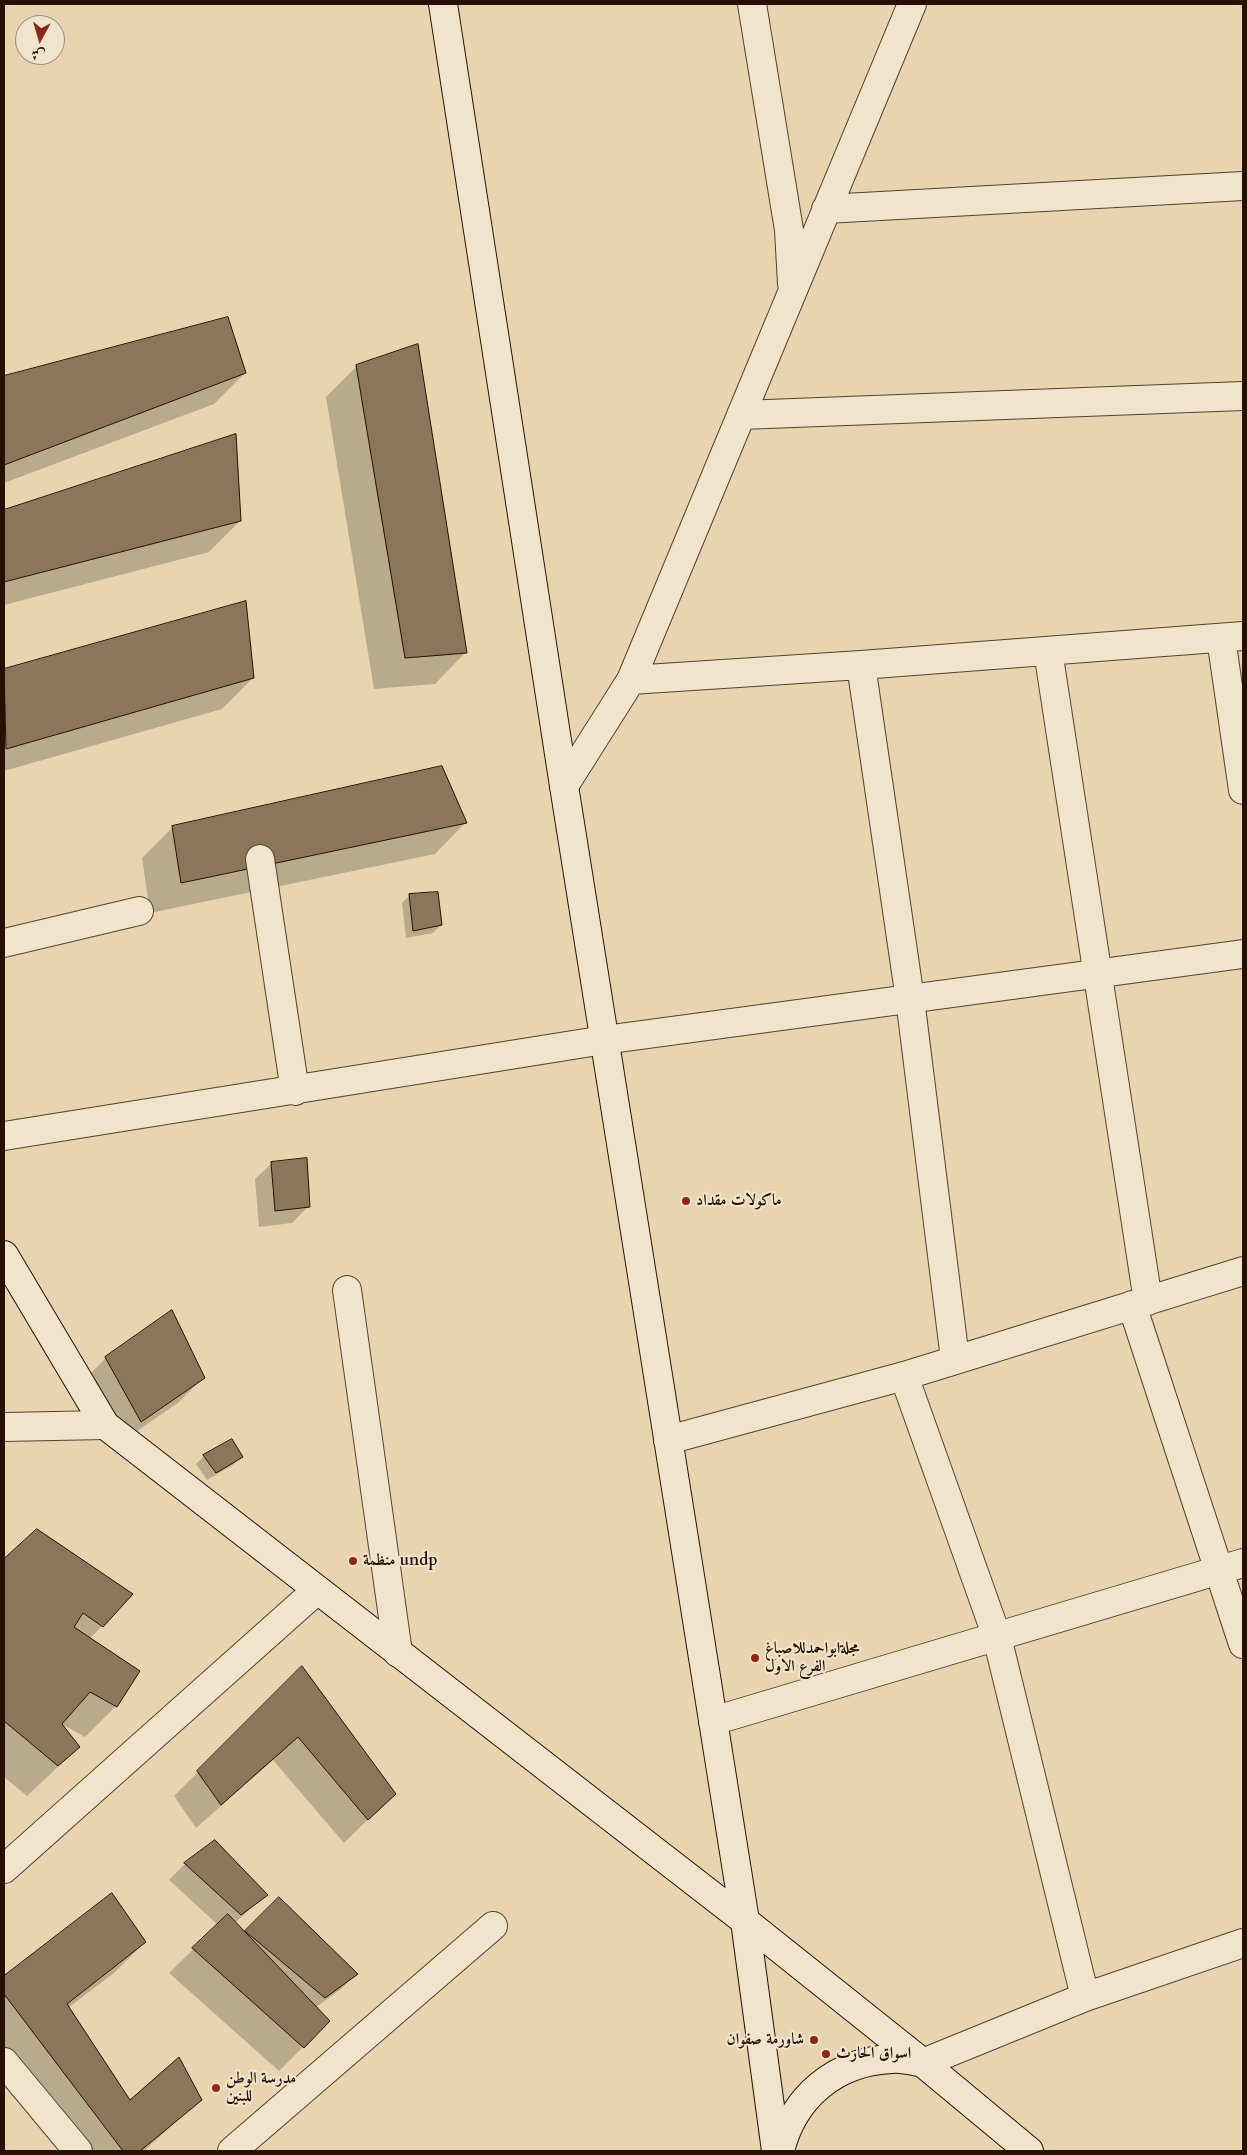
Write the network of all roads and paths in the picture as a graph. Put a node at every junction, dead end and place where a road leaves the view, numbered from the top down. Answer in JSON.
{"nodes":[{"id":1,"x":443,"y":4,"type":"edge"},
{"id":2,"x":752,"y":4,"type":"edge"},
{"id":3,"x":912,"y":4,"type":"edge"},
{"id":4,"x":1243,"y":186,"type":"edge"},
{"id":5,"x":826,"y":209,"type":"junction"},
{"id":6,"x":792,"y":291,"type":"junction"},
{"id":7,"x":1243,"y":396,"type":"edge"},
{"id":8,"x":741,"y":415,"type":"junction"},
{"id":9,"x":1232,"y":637,"type":"edge"},
{"id":10,"x":1048,"y":651,"type":"junction"},
{"id":11,"x":861,"y":665,"type":"junction"},
{"id":12,"x":631,"y":680,"type":"junction"},
{"id":13,"x":564,"y":786,"type":"junction"},
{"id":14,"x":1243,"y":790,"type":"edge"},
{"id":15,"x":260,"y":859,"type":"dead end"},
{"id":16,"x":139,"y":911,"type":"dead end"},
{"id":17,"x":4,"y":943,"type":"edge"},
{"id":18,"x":1243,"y":954,"type":"edge"},
{"id":19,"x":1096,"y":974,"type":"junction"},
{"id":20,"x":910,"y":998,"type":"junction"},
{"id":21,"x":604,"y":1040,"type":"junction"},
{"id":22,"x":295,"y":1091,"type":"junction"},
{"id":23,"x":4,"y":1136,"type":"edge"},
{"id":24,"x":4,"y":1255,"type":"edge"},
{"id":25,"x":1243,"y":1271,"type":"edge"},
{"id":26,"x":347,"y":1290,"type":"dead end"},
{"id":27,"x":1140,"y":1303,"type":"junction"},
{"id":28,"x":955,"y":1359,"type":"junction"},
{"id":29,"x":904,"y":1376,"type":"junction"},
{"id":30,"x":105,"y":1425,"type":"junction"},
{"id":31,"x":4,"y":1427,"type":"edge"},
{"id":32,"x":668,"y":1440,"type":"junction"},
{"id":33,"x":1232,"y":1567,"type":"edge"},
{"id":34,"x":317,"y":1590,"type":"junction"},
{"id":35,"x":997,"y":1637,"type":"junction"},
{"id":36,"x":1243,"y":1644,"type":"edge"},
{"id":37,"x":398,"y":1653,"type":"junction"},
{"id":38,"x":713,"y":1721,"type":"junction"},
{"id":39,"x":4,"y":1868,"type":"edge"},
{"id":40,"x":745,"y":1921,"type":"junction"},
{"id":41,"x":493,"y":1926,"type":"dead end"},
{"id":42,"x":1243,"y":1943,"type":"edge"},
{"id":43,"x":1085,"y":1997,"type":"junction"},
{"id":44,"x":4,"y":2062,"type":"edge"},
{"id":45,"x":923,"y":2063,"type":"junction"},
{"id":46,"x":78,"y":2151,"type":"edge"},
{"id":47,"x":232,"y":2151,"type":"edge"},
{"id":48,"x":776,"y":2151,"type":"edge"},
{"id":49,"x":780,"y":2151,"type":"edge"},
{"id":50,"x":1029,"y":2151,"type":"edge"}],
"edges":[{"from":1,"to":13,"type":"street"},
{"from":2,"to":6,"type":"street"},
{"from":3,"to":5,"type":"street"},
{"from":4,"to":5,"type":"street"},
{"from":5,"to":6,"type":"street"},
{"from":6,"to":8,"type":"street"},
{"from":7,"to":8,"type":"street"},
{"from":8,"to":12,"type":"street"},
{"from":9,"to":10,"type":"street"},
{"from":9,"to":14,"type":"street"},
{"from":10,"to":11,"type":"street"},
{"from":10,"to":19,"type":"street"},
{"from":11,"to":12,"type":"street"},
{"from":11,"to":20,"type":"street"},
{"from":12,"to":13,"type":"street"},
{"from":13,"to":21,"type":"street"},
{"from":15,"to":22,"type":"street"},
{"from":16,"to":17,"type":"street"},
{"from":18,"to":19,"type":"street"},
{"from":19,"to":20,"type":"street"},
{"from":19,"to":27,"type":"street"},
{"from":20,"to":21,"type":"street"},
{"from":20,"to":28,"type":"street"},
{"from":21,"to":22,"type":"street"},
{"from":21,"to":32,"type":"street"},
{"from":22,"to":23,"type":"street"},
{"from":24,"to":30,"type":"street"},
{"from":25,"to":27,"type":"street"},
{"from":26,"to":37,"type":"street"},
{"from":27,"to":28,"type":"street"},
{"from":27,"to":33,"type":"street"},
{"from":28,"to":29,"type":"street"},
{"from":29,"to":32,"type":"street"},
{"from":29,"to":35,"type":"street"},
{"from":30,"to":31,"type":"street"},
{"from":30,"to":34,"type":"street"},
{"from":32,"to":38,"type":"street"},
{"from":33,"to":35,"type":"street"},
{"from":33,"to":36,"type":"street"},
{"from":34,"to":37,"type":"street"},
{"from":34,"to":39,"type":"street"},
{"from":35,"to":38,"type":"street"},
{"from":35,"to":43,"type":"street"},
{"from":37,"to":40,"type":"street"},
{"from":38,"to":40,"type":"street"},
{"from":40,"to":45,"type":"street"},
{"from":40,"to":48,"type":"street"},
{"from":41,"to":47,"type":"street"},
{"from":42,"to":43,"type":"street"},
{"from":43,"to":45,"type":"street"},
{"from":44,"to":46,"type":"street"},
{"from":45,"to":49,"type":"street"},
{"from":45,"to":50,"type":"street"}]}
